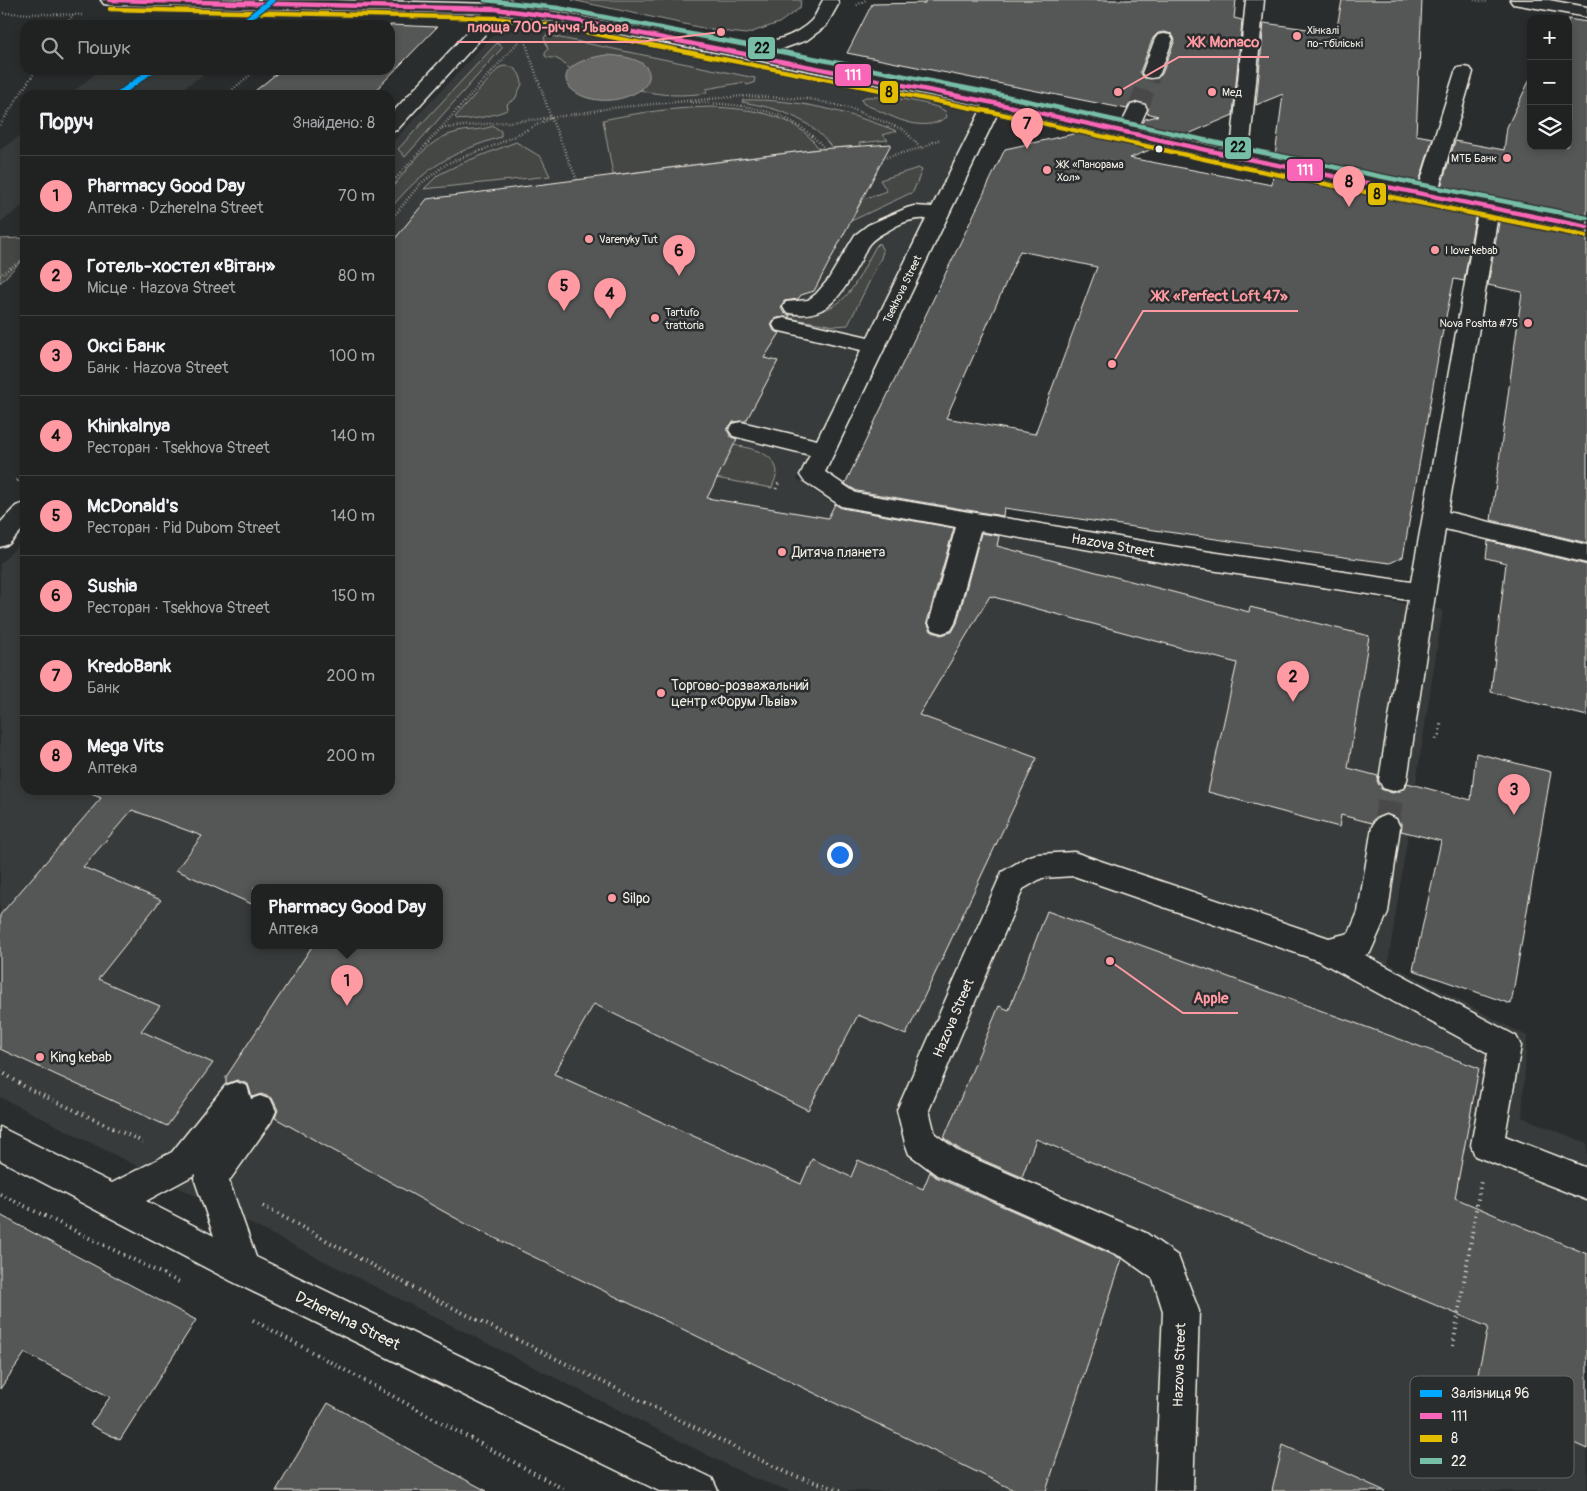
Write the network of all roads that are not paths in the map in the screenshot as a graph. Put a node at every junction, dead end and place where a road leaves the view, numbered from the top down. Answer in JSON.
{"nodes":[{"id":1,"x":110,"y":0,"type":"edge"},
{"id":2,"x":1255,"y":0,"type":"edge"},
{"id":3,"x":1519,"y":0,"type":"edge"},
{"id":4,"x":831,"y":1,"type":"edge"},
{"id":5,"x":499,"y":5,"type":"edge"},
{"id":6,"x":1587,"y":12,"type":"edge"},
{"id":7,"x":1164,"y":39,"type":"dead end"},
{"id":8,"x":742,"y":52,"type":"junction"},
{"id":9,"x":1464,"y":72,"type":"dead end"},
{"id":10,"x":1152,"y":73,"type":"tunnel mouth"},
{"id":11,"x":994,"y":103,"type":"junction"},
{"id":12,"x":1138,"y":109,"type":"tunnel mouth"},
{"id":13,"x":395,"y":121,"type":"edge"},
{"id":14,"x":1127,"y":133,"type":"junction"},
{"id":15,"x":1238,"y":157,"type":"junction"},
{"id":16,"x":1428,"y":195,"type":"junction"},
{"id":17,"x":1489,"y":207,"type":"junction"},
{"id":18,"x":938,"y":214,"type":"junction"},
{"id":19,"x":1587,"y":227,"type":"edge"},
{"id":20,"x":874,"y":346,"type":"junction"},
{"id":21,"x":741,"y":430,"type":"dead end"},
{"id":22,"x":824,"y":450,"type":"junction"},
{"id":23,"x":812,"y":475,"type":"joint"},
{"id":24,"x":20,"y":517,"type":"edge"},
{"id":25,"x":1435,"y":518,"type":"junction"},
{"id":26,"x":970,"y":521,"type":"junction"},
{"id":27,"x":0,"y":538,"type":"edge"},
{"id":28,"x":1587,"y":554,"type":"edge"},
{"id":29,"x":1422,"y":593,"type":"junction"},
{"id":30,"x":942,"y":623,"type":"dead end"},
{"id":31,"x":1393,"y":780,"type":"tunnel mouth"},
{"id":32,"x":1386,"y":827,"type":"tunnel mouth"},
{"id":33,"x":1329,"y":951,"type":"junction"},
{"id":34,"x":0,"y":1143,"type":"edge"},
{"id":35,"x":1587,"y":1184,"type":"edge"},
{"id":36,"x":113,"y":1201,"type":"junction"},
{"id":37,"x":243,"y":1269,"type":"junction"},
{"id":38,"x":699,"y":1491,"type":"edge"},
{"id":39,"x":1174,"y":1491,"type":"edge"}],
"edges":[{"from":1,"to":5,"type":"street"},
{"from":2,"to":15,"type":"street"},
{"from":3,"to":6,"type":"street"},
{"from":4,"to":8,"type":"street"},
{"from":5,"to":8,"type":"street"},
{"from":5,"to":13,"type":"street"},
{"from":7,"to":10,"type":"street"},
{"from":8,"to":11,"type":"street"},
{"from":9,"to":16,"type":"street"},
{"from":11,"to":14,"type":"street"},
{"from":11,"to":18,"type":"street","name":"Tsekhova Street"},
{"from":12,"to":14,"type":"street"},
{"from":14,"to":15,"type":"street"},
{"from":15,"to":16,"type":"street"},
{"from":16,"to":17,"type":"street"},
{"from":17,"to":19,"type":"street"},
{"from":17,"to":25,"type":"street"},
{"from":18,"to":20,"type":"street","name":"Tsekhova Street"},
{"from":18,"to":20,"type":"street"},
{"from":20,"to":22,"type":"street","name":"Tsekhova Street"},
{"from":21,"to":22,"type":"street"},
{"from":22,"to":23,"type":"street","name":"Tsekhova Street"},
{"from":23,"to":26,"type":"street","name":"Hazova Street"},
{"from":24,"to":27,"type":"street"},
{"from":25,"to":28,"type":"street"},
{"from":25,"to":29,"type":"street"},
{"from":26,"to":29,"type":"street","name":"Hazova Street"},
{"from":26,"to":30,"type":"street"},
{"from":29,"to":31,"type":"street"},
{"from":32,"to":33,"type":"street"},
{"from":33,"to":35,"type":"street","name":"Hazova Street"},
{"from":33,"to":39,"type":"street","name":"Hazova Street"},
{"from":34,"to":36,"type":"street","name":"Dzherelna Street"},
{"from":36,"to":37,"type":"street","name":"Dzherelna Street"},
{"from":36,"to":37,"type":"street"},
{"from":37,"to":38,"type":"street","name":"Dzherelna Street"}]}
